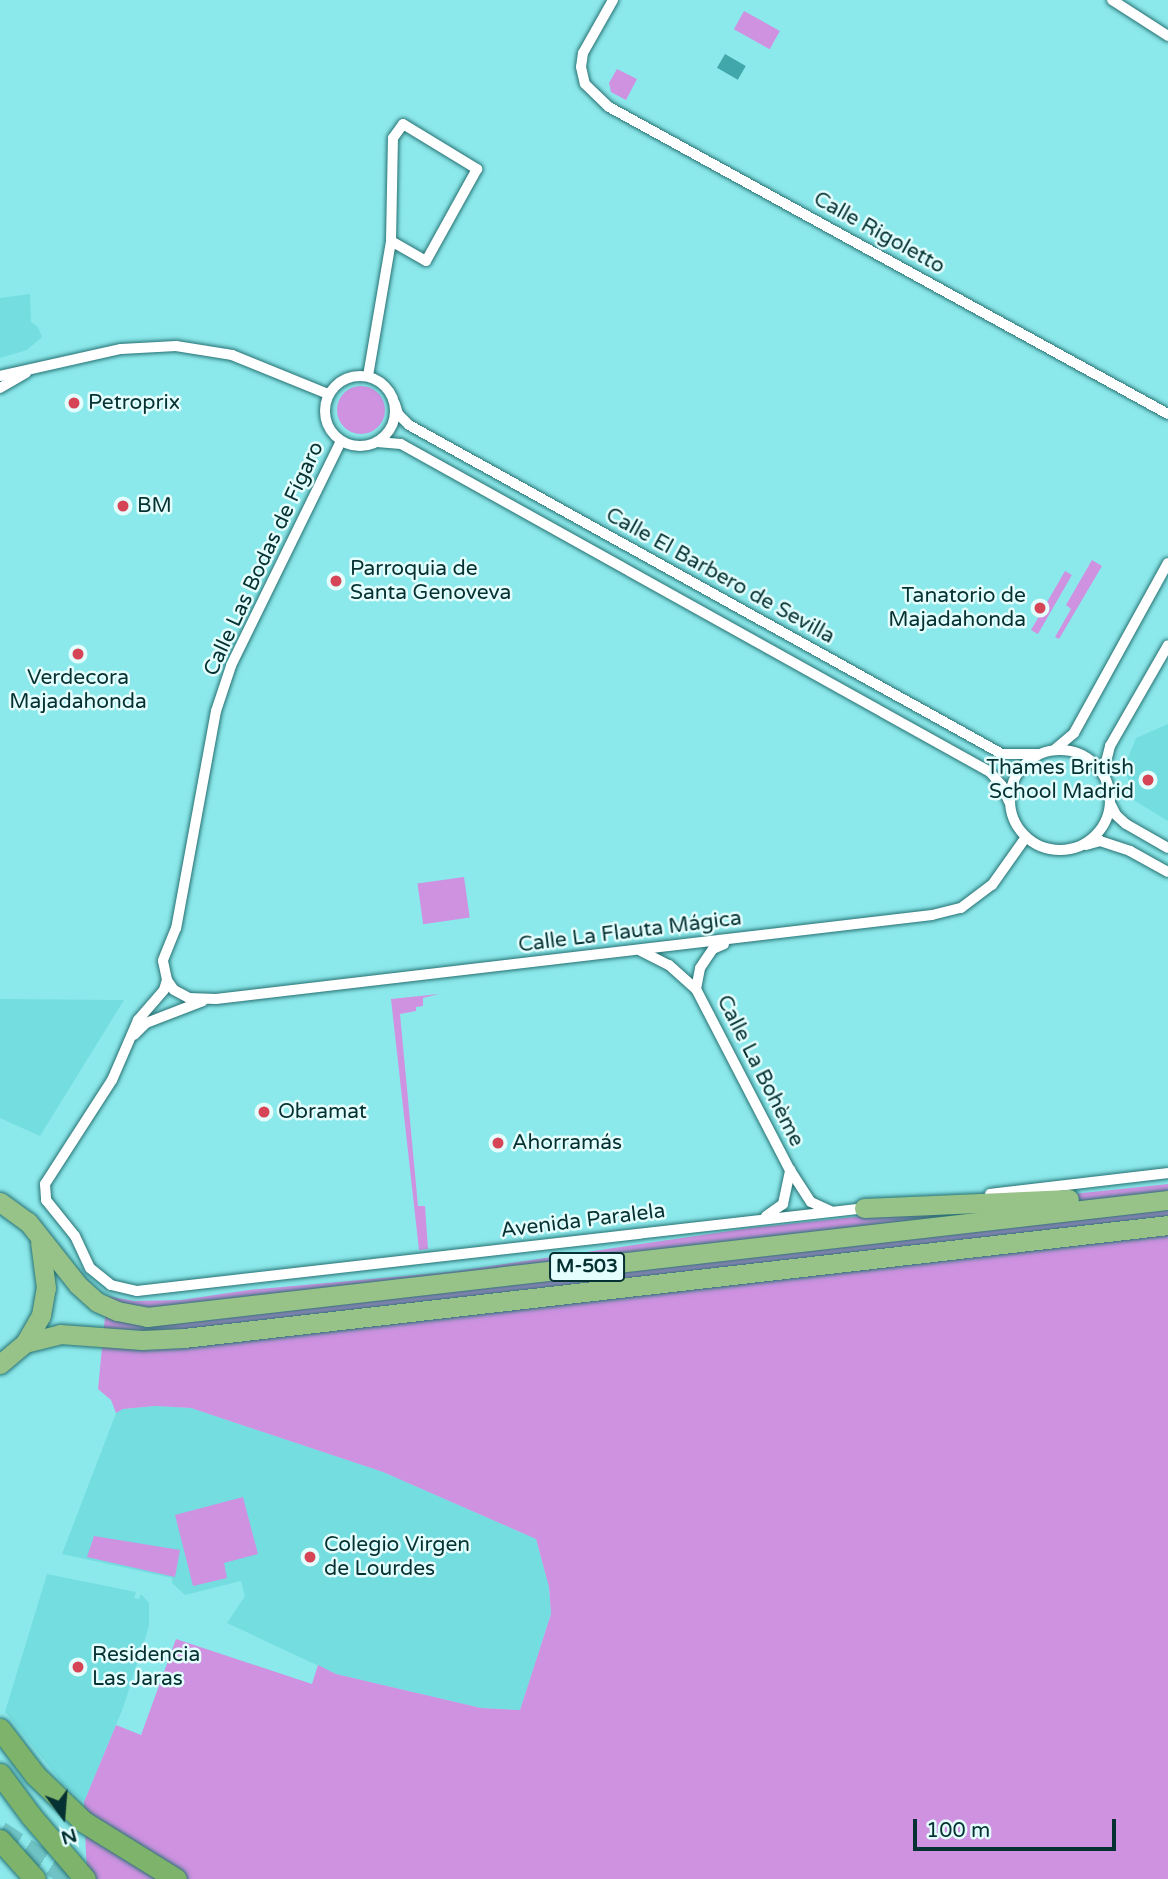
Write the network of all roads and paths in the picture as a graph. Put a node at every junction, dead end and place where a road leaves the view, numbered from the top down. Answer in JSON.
{"nodes":[{"id":1,"x":613,"y":0,"type":"edge"},
{"id":2,"x":1112,"y":0,"type":"edge"},
{"id":3,"x":1168,"y":36,"type":"edge"},
{"id":4,"x":391,"y":241,"type":"junction"},
{"id":5,"x":44,"y":364,"type":"junction"},
{"id":6,"x":0,"y":376,"type":"edge"},
{"id":7,"x":368,"y":376,"type":"junction"},
{"id":8,"x":0,"y":388,"type":"edge"},
{"id":9,"x":328,"y":394,"type":"junction"},
{"id":10,"x":395,"y":404,"type":"junction"},
{"id":11,"x":1168,"y":414,"type":"edge"},
{"id":12,"x":341,"y":441,"type":"junction"},
{"id":13,"x":377,"y":442,"type":"junction"},
{"id":14,"x":1168,"y":563,"type":"edge"},
{"id":15,"x":1168,"y":645,"type":"edge"},
{"id":16,"x":1053,"y":750,"type":"junction"},
{"id":17,"x":1039,"y":754,"type":"junction"},
{"id":18,"x":1103,"y":774,"type":"junction"},
{"id":19,"x":1009,"y":802,"type":"junction"},
{"id":20,"x":1110,"y":803,"type":"junction"},
{"id":21,"x":1026,"y":837,"type":"junction"},
{"id":22,"x":1080,"y":846,"type":"junction"},
{"id":23,"x":1168,"y":848,"type":"edge"},
{"id":24,"x":1168,"y":872,"type":"edge"},
{"id":25,"x":733,"y":939,"type":"junction"},
{"id":26,"x":640,"y":950,"type":"junction"},
{"id":27,"x":167,"y":980,"type":"junction"},
{"id":28,"x":696,"y":989,"type":"junction"},
{"id":29,"x":206,"y":1000,"type":"junction"},
{"id":30,"x":131,"y":1038,"type":"junction"},
{"id":31,"x":790,"y":1170,"type":"junction"},
{"id":32,"x":1168,"y":1173,"type":"edge"},
{"id":33,"x":1168,"y":1194,"type":"edge"},
{"id":34,"x":1168,"y":1200,"type":"edge"},
{"id":35,"x":0,"y":1202,"type":"edge"},
{"id":36,"x":864,"y":1209,"type":"junction"},
{"id":37,"x":832,"y":1212,"type":"junction"},
{"id":38,"x":759,"y":1220,"type":"junction"},
{"id":39,"x":1168,"y":1225,"type":"edge"},
{"id":40,"x":38,"y":1234,"type":"junction"},
{"id":41,"x":25,"y":1343,"type":"junction"},
{"id":42,"x":0,"y":1363,"type":"edge"},
{"id":43,"x":0,"y":1729,"type":"edge"},
{"id":44,"x":0,"y":1774,"type":"edge"},
{"id":45,"x":0,"y":1840,"type":"edge"},
{"id":46,"x":35,"y":1879,"type":"edge"},
{"id":47,"x":85,"y":1879,"type":"edge"},
{"id":48,"x":176,"y":1879,"type":"edge"}],
"edges":[{"from":1,"to":11,"type":"street","name":"Calle Rigoletto"},
{"from":2,"to":3,"type":"street"},
{"from":4,"to":4,"type":"street"},
{"from":4,"to":7,"type":"street"},
{"from":5,"to":6,"type":"street"},
{"from":5,"to":8,"type":"street"},
{"from":5,"to":9,"type":"street"},
{"from":7,"to":9,"type":"street"},
{"from":7,"to":10,"type":"street"},
{"from":9,"to":12,"type":"street"},
{"from":10,"to":13,"type":"street"},
{"from":10,"to":17,"type":"street","name":"Calle El Barbero de Sevilla"},
{"from":12,"to":13,"type":"street"},
{"from":12,"to":27,"type":"street","name":"Calle Las Bodas de Fígaro"},
{"from":13,"to":19,"type":"street","name":"Calle El Barbero de Sevilla"},
{"from":14,"to":16,"type":"street"},
{"from":15,"to":18,"type":"street"},
{"from":16,"to":17,"type":"street"},
{"from":16,"to":18,"type":"street"},
{"from":17,"to":19,"type":"street"},
{"from":18,"to":20,"type":"street"},
{"from":19,"to":21,"type":"street"},
{"from":20,"to":22,"type":"street"},
{"from":20,"to":23,"type":"street"},
{"from":21,"to":22,"type":"street"},
{"from":21,"to":25,"type":"street","name":"Calle La Flauta Mágica"},
{"from":22,"to":24,"type":"street"},
{"from":25,"to":26,"type":"street","name":"Calle La Flauta Mágica"},
{"from":25,"to":28,"type":"street","name":"Calle La Bohème"},
{"from":26,"to":28,"type":"street","name":"Calle La Bohème"},
{"from":26,"to":29,"type":"street","name":"Calle La Flauta Mágica"},
{"from":27,"to":29,"type":"street"},
{"from":27,"to":30,"type":"street"},
{"from":28,"to":31,"type":"street","name":"Calle La Bohème"},
{"from":29,"to":30,"type":"street"},
{"from":30,"to":38,"type":"street","name":"Avenida Paralela"},
{"from":31,"to":37,"type":"street","name":"Calle La Bohème"},
{"from":31,"to":38,"type":"street","name":"Calle La Bohème"},
{"from":32,"to":36,"type":"street","name":"Avenida Paralela"},
{"from":33,"to":36,"type":"highway"},
{"from":34,"to":40,"type":"highway","number":"M-503"},
{"from":35,"to":40,"type":"highway","number":"M-503"},
{"from":36,"to":37,"type":"street","name":"Avenida Paralela"},
{"from":37,"to":38,"type":"street","name":"Avenida Paralela"},
{"from":39,"to":41,"type":"highway","number":"M-503"},
{"from":40,"to":41,"type":"highway","number":"M-503"},
{"from":41,"to":42,"type":"highway","number":"M-503"},
{"from":43,"to":48,"type":"highway"},
{"from":44,"to":47,"type":"highway"},
{"from":45,"to":46,"type":"highway"}]}
